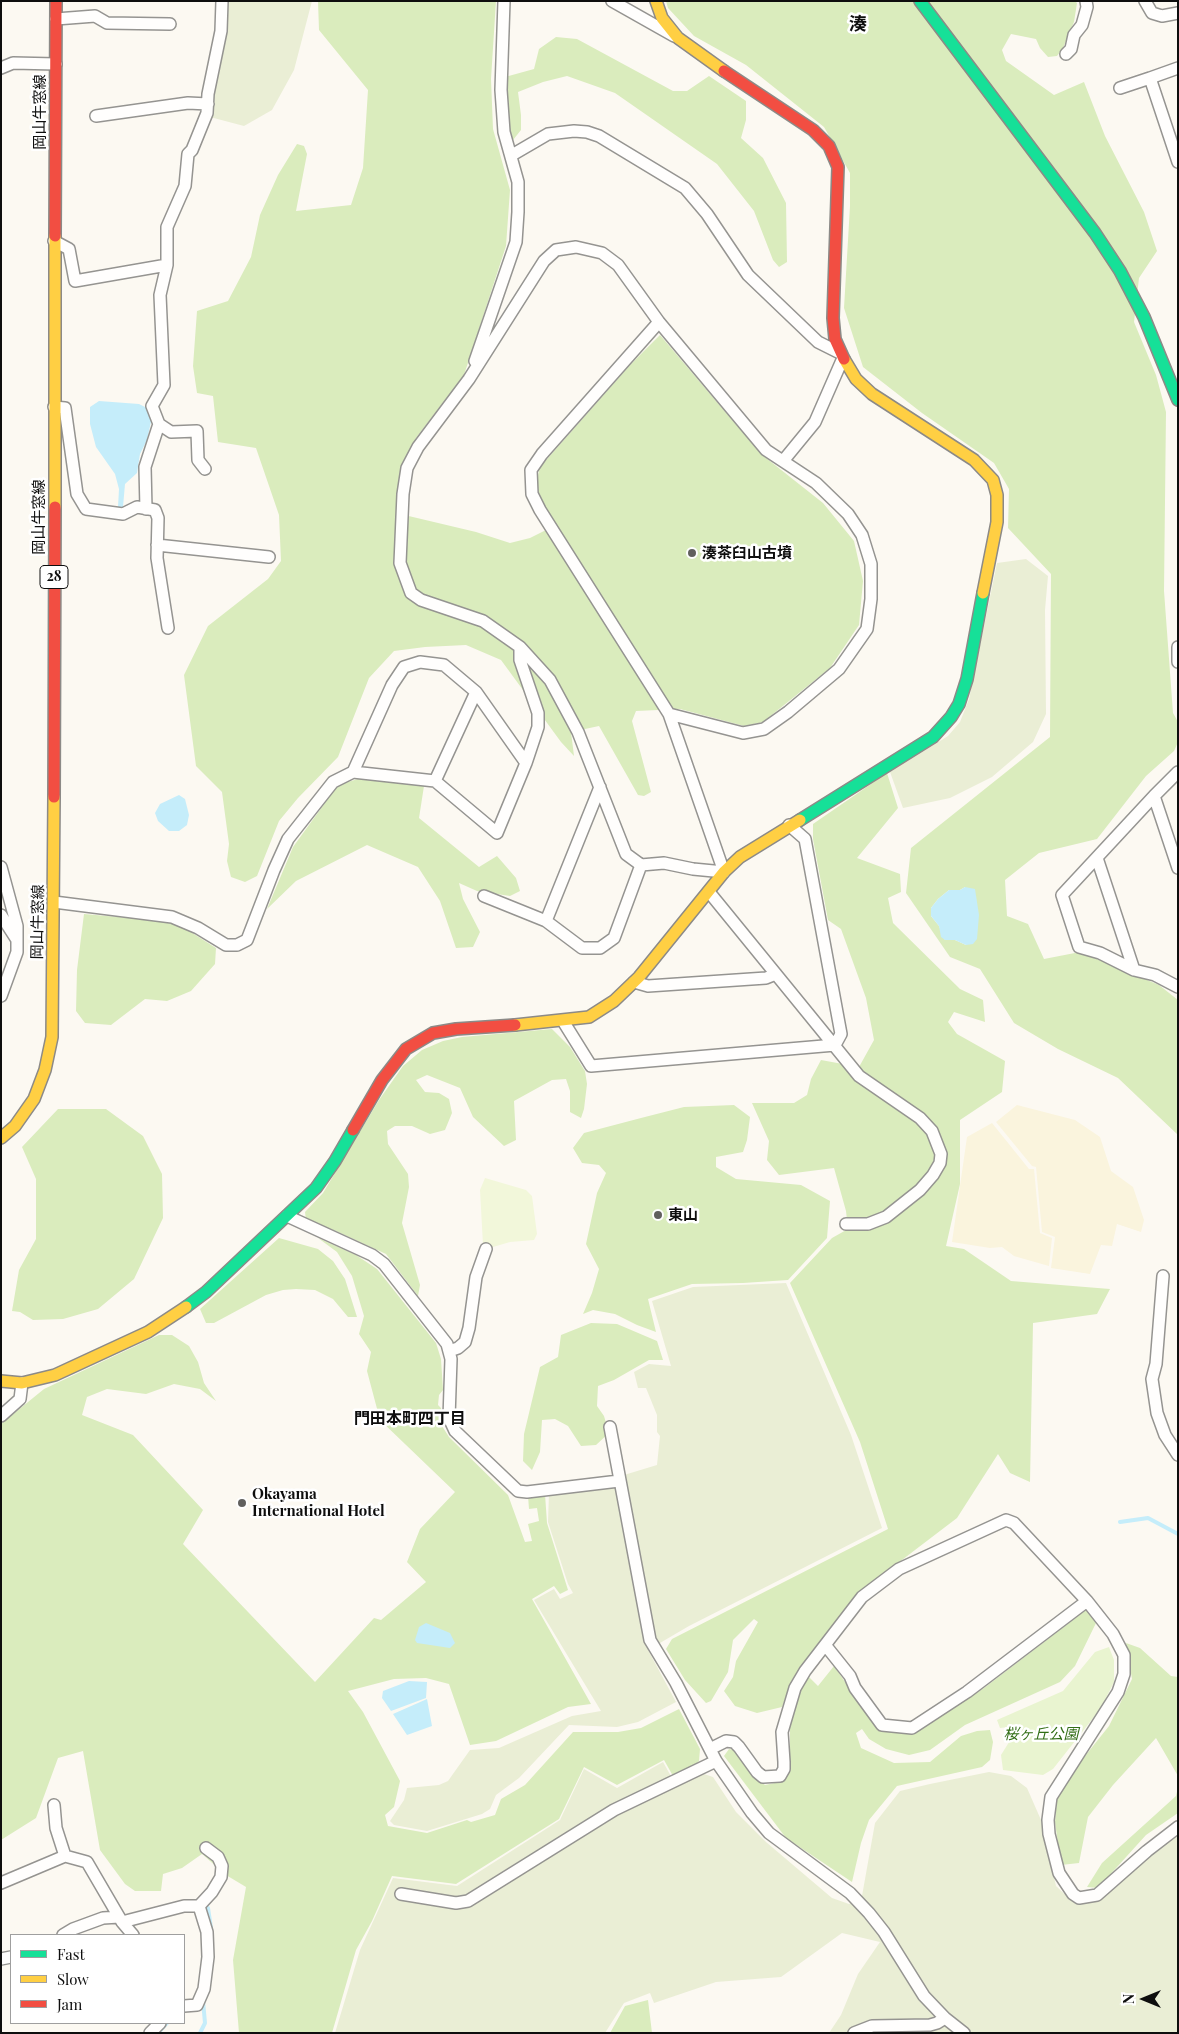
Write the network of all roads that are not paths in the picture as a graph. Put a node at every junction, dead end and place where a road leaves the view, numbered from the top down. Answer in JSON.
{"nodes":[{"id":1,"x":56,"y":1,"type":"edge"},
{"id":2,"x":222,"y":1,"type":"edge"},
{"id":3,"x":504,"y":1,"type":"edge"},
{"id":4,"x":612,"y":1,"type":"edge"},
{"id":5,"x":656,"y":1,"type":"edge"},
{"id":6,"x":920,"y":1,"type":"edge"},
{"id":7,"x":1086,"y":1,"type":"edge"},
{"id":8,"x":1145,"y":1,"type":"edge"},
{"id":9,"x":1178,"y":13,"type":"edge"},
{"id":10,"x":56,"y":19,"type":"junction"},
{"id":11,"x":170,"y":24,"type":"dead end"},
{"id":12,"x":678,"y":38,"type":"junction"},
{"id":13,"x":1066,"y":54,"type":"dead end"},
{"id":14,"x":56,"y":64,"type":"junction"},
{"id":15,"x":1,"y":68,"type":"edge"},
{"id":16,"x":1178,"y":68,"type":"edge"},
{"id":17,"x":1150,"y":78,"type":"junction"},
{"id":18,"x":1120,"y":88,"type":"dead end"},
{"id":19,"x":208,"y":104,"type":"junction"},
{"id":20,"x":96,"y":116,"type":"dead end"},
{"id":21,"x":512,"y":155,"type":"junction"},
{"id":22,"x":1178,"y":162,"type":"edge"},
{"id":23,"x":54,"y":241,"type":"junction"},
{"id":24,"x":167,"y":265,"type":"junction"},
{"id":25,"x":660,"y":322,"type":"junction"},
{"id":26,"x":842,"y":356,"type":"junction"},
{"id":27,"x":469,"y":379,"type":"junction"},
{"id":28,"x":1178,"y":400,"type":"edge"},
{"id":29,"x":54,"y":407,"type":"junction"},
{"id":30,"x":159,"y":424,"type":"junction"},
{"id":31,"x":783,"y":461,"type":"junction"},
{"id":32,"x":205,"y":469,"type":"dead end"},
{"id":33,"x":146,"y":509,"type":"junction"},
{"id":34,"x":157,"y":545,"type":"junction"},
{"id":35,"x":269,"y":557,"type":"dead end"},
{"id":36,"x":168,"y":628,"type":"dead end"},
{"id":37,"x":520,"y":647,"type":"junction"},
{"id":38,"x":1178,"y":647,"type":"edge"},
{"id":39,"x":1178,"y":662,"type":"edge"},
{"id":40,"x":476,"y":692,"type":"junction"},
{"id":41,"x":669,"y":714,"type":"junction"},
{"id":42,"x":526,"y":763,"type":"junction"},
{"id":43,"x":353,"y":772,"type":"junction"},
{"id":44,"x":1178,"y":772,"type":"edge"},
{"id":45,"x":435,"y":781,"type":"junction"},
{"id":46,"x":600,"y":786,"type":"junction"},
{"id":47,"x":1154,"y":796,"type":"junction"},
{"id":48,"x":789,"y":826,"type":"junction"},
{"id":49,"x":1097,"y":858,"type":"junction"},
{"id":50,"x":641,"y":865,"type":"junction"},
{"id":51,"x":1,"y":867,"type":"edge"},
{"id":52,"x":1178,"y":868,"type":"edge"},
{"id":53,"x":724,"y":872,"type":"junction"},
{"id":54,"x":709,"y":892,"type":"junction"},
{"id":55,"x":484,"y":896,"type":"dead end"},
{"id":56,"x":54,"y":902,"type":"junction"},
{"id":57,"x":1,"y":915,"type":"edge"},
{"id":58,"x":546,"y":920,"type":"junction"},
{"id":59,"x":17,"y":940,"type":"junction"},
{"id":60,"x":1134,"y":970,"type":"junction"},
{"id":61,"x":776,"y":974,"type":"junction"},
{"id":62,"x":634,"y":982,"type":"junction"},
{"id":63,"x":1178,"y":987,"type":"edge"},
{"id":64,"x":1,"y":996,"type":"edge"},
{"id":65,"x":563,"y":1021,"type":"junction"},
{"id":66,"x":834,"y":1044,"type":"junction"},
{"id":67,"x":1,"y":1138,"type":"edge"},
{"id":68,"x":287,"y":1216,"type":"junction"},
{"id":69,"x":846,"y":1224,"type":"dead end"},
{"id":70,"x":486,"y":1249,"type":"dead end"},
{"id":71,"x":1162,"y":1276,"type":"dead end"},
{"id":72,"x":449,"y":1351,"type":"junction"},
{"id":73,"x":1,"y":1381,"type":"edge"},
{"id":74,"x":22,"y":1383,"type":"junction"},
{"id":75,"x":1,"y":1416,"type":"edge"},
{"id":76,"x":610,"y":1427,"type":"dead end"},
{"id":77,"x":1178,"y":1455,"type":"edge"},
{"id":78,"x":619,"y":1481,"type":"junction"},
{"id":79,"x":1087,"y":1601,"type":"junction"},
{"id":80,"x":826,"y":1646,"type":"junction"},
{"id":81,"x":710,"y":1749,"type":"junction"},
{"id":82,"x":716,"y":1761,"type":"junction"},
{"id":83,"x":54,"y":1804,"type":"dead end"},
{"id":84,"x":1178,"y":1827,"type":"edge"},
{"id":85,"x":206,"y":1848,"type":"dead end"},
{"id":86,"x":65,"y":1856,"type":"junction"},
{"id":87,"x":1,"y":1883,"type":"edge"},
{"id":88,"x":400,"y":1894,"type":"dead end"},
{"id":89,"x":199,"y":1906,"type":"junction"},
{"id":90,"x":120,"y":1920,"type":"junction"},
{"id":91,"x":65,"y":1934,"type":"edge"},
{"id":92,"x":132,"y":1934,"type":"edge"},
{"id":93,"x":185,"y":2006,"type":"edge"},
{"id":94,"x":945,"y":2018,"type":"junction"},
{"id":95,"x":159,"y":2024,"type":"edge"},
{"id":96,"x":150,"y":2033,"type":"edge"},
{"id":97,"x":854,"y":2033,"type":"edge"},
{"id":98,"x":964,"y":2033,"type":"edge"}],
"edges":[{"from":1,"to":10,"type":"street","name":"岡山牛窓線","number":"28"},
{"from":2,"to":19,"type":"street"},
{"from":3,"to":21,"type":"street"},
{"from":4,"to":12,"type":"street"},
{"from":5,"to":12,"type":"street"},
{"from":6,"to":28,"type":"street"},
{"from":7,"to":13,"type":"street"},
{"from":8,"to":9,"type":"street"},
{"from":10,"to":11,"type":"street"},
{"from":10,"to":14,"type":"street","name":"岡山牛窓線","number":"28"},
{"from":12,"to":26,"type":"street"},
{"from":14,"to":15,"type":"street"},
{"from":14,"to":23,"type":"street","name":"岡山牛窓線","number":"28"},
{"from":16,"to":17,"type":"street"},
{"from":17,"to":18,"type":"street"},
{"from":17,"to":22,"type":"street"},
{"from":19,"to":20,"type":"street"},
{"from":19,"to":24,"type":"street"},
{"from":21,"to":26,"type":"street"},
{"from":21,"to":27,"type":"street"},
{"from":23,"to":24,"type":"street"},
{"from":23,"to":29,"type":"street","name":"岡山牛窓線","number":"28"},
{"from":24,"to":30,"type":"street"},
{"from":25,"to":27,"type":"street"},
{"from":25,"to":31,"type":"street"},
{"from":25,"to":41,"type":"street"},
{"from":26,"to":31,"type":"street"},
{"from":26,"to":48,"type":"street"},
{"from":27,"to":37,"type":"street"},
{"from":29,"to":33,"type":"street"},
{"from":29,"to":56,"type":"street","name":"岡山牛窓線","number":"28"},
{"from":30,"to":32,"type":"street"},
{"from":30,"to":33,"type":"street"},
{"from":31,"to":41,"type":"street"},
{"from":33,"to":34,"type":"street"},
{"from":34,"to":35,"type":"street"},
{"from":34,"to":36,"type":"street"},
{"from":37,"to":42,"type":"street"},
{"from":37,"to":46,"type":"street"},
{"from":38,"to":39,"type":"street"},
{"from":40,"to":42,"type":"street"},
{"from":40,"to":43,"type":"street"},
{"from":40,"to":45,"type":"street"},
{"from":41,"to":53,"type":"street"},
{"from":42,"to":45,"type":"street"},
{"from":43,"to":45,"type":"street"},
{"from":43,"to":56,"type":"street"},
{"from":44,"to":47,"type":"street"},
{"from":46,"to":50,"type":"street"},
{"from":46,"to":58,"type":"street"},
{"from":47,"to":49,"type":"street"},
{"from":47,"to":52,"type":"street"},
{"from":48,"to":53,"type":"street"},
{"from":48,"to":66,"type":"street"},
{"from":49,"to":60,"type":"street"},
{"from":49,"to":60,"type":"street"},
{"from":50,"to":53,"type":"street"},
{"from":50,"to":58,"type":"street"},
{"from":51,"to":59,"type":"street"},
{"from":53,"to":54,"type":"street"},
{"from":54,"to":61,"type":"street"},
{"from":54,"to":62,"type":"street"},
{"from":55,"to":58,"type":"street"},
{"from":56,"to":67,"type":"street","name":"岡山牛窓線","number":"28"},
{"from":57,"to":59,"type":"street"},
{"from":59,"to":64,"type":"street"},
{"from":60,"to":63,"type":"street"},
{"from":61,"to":62,"type":"street"},
{"from":61,"to":66,"type":"street"},
{"from":62,"to":65,"type":"street"},
{"from":65,"to":66,"type":"street"},
{"from":65,"to":68,"type":"street"},
{"from":66,"to":69,"type":"street"},
{"from":68,"to":72,"type":"street"},
{"from":68,"to":74,"type":"street"},
{"from":70,"to":72,"type":"street"},
{"from":71,"to":77,"type":"street"},
{"from":72,"to":78,"type":"street"},
{"from":73,"to":74,"type":"street"},
{"from":74,"to":75,"type":"street"},
{"from":76,"to":78,"type":"street"},
{"from":78,"to":81,"type":"street"},
{"from":79,"to":80,"type":"street"},
{"from":79,"to":80,"type":"street"},
{"from":79,"to":84,"type":"street"},
{"from":80,"to":81,"type":"street"},
{"from":81,"to":82,"type":"street"},
{"from":82,"to":88,"type":"street"},
{"from":82,"to":94,"type":"street"},
{"from":83,"to":86,"type":"street"},
{"from":85,"to":89,"type":"street"},
{"from":86,"to":87,"type":"street"},
{"from":86,"to":90,"type":"street"},
{"from":89,"to":90,"type":"street"},
{"from":89,"to":93,"type":"street"},
{"from":90,"to":91,"type":"street"},
{"from":90,"to":92,"type":"street"},
{"from":94,"to":97,"type":"street"},
{"from":94,"to":98,"type":"street"},
{"from":95,"to":96,"type":"street"}]}
